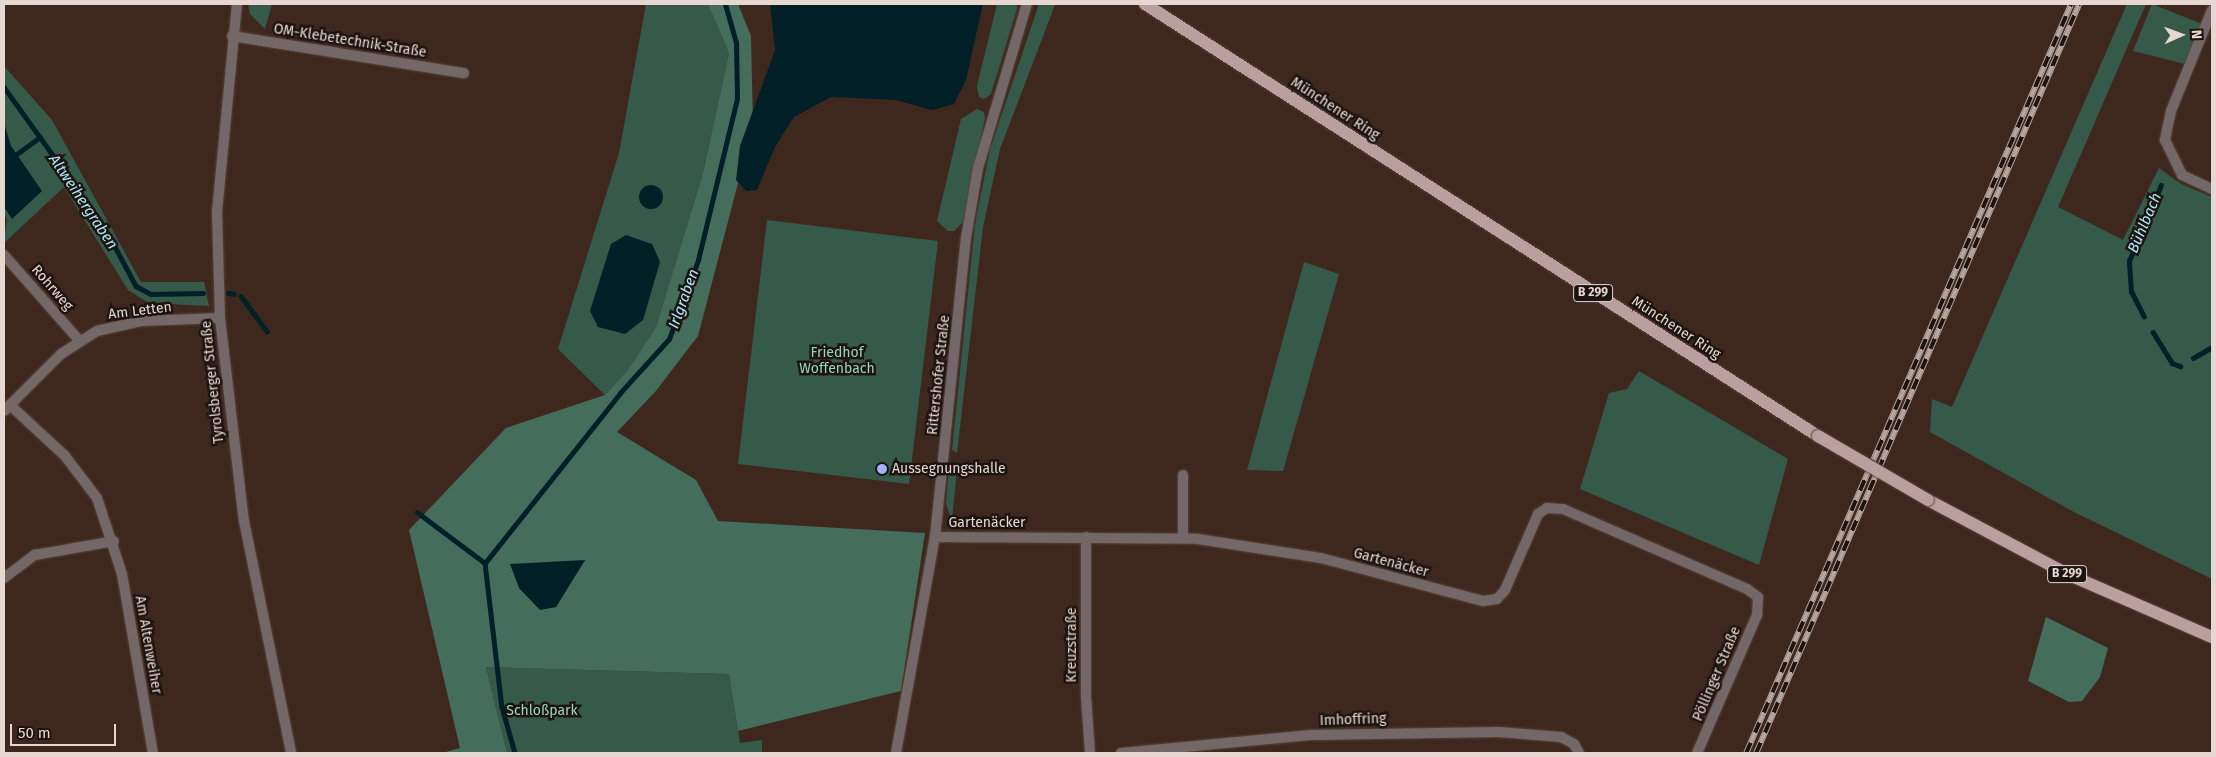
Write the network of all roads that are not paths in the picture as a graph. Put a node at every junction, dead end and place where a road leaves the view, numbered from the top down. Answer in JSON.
{"nodes":[{"id":1,"x":236,"y":4,"type":"edge"},
{"id":2,"x":1027,"y":4,"type":"edge"},
{"id":3,"x":1145,"y":4,"type":"edge"},
{"id":4,"x":2212,"y":10,"type":"edge"},
{"id":5,"x":232,"y":36,"type":"junction"},
{"id":6,"x":464,"y":74,"type":"dead end"},
{"id":7,"x":2212,"y":189,"type":"edge"},
{"id":8,"x":4,"y":255,"type":"edge"},
{"id":9,"x":220,"y":318,"type":"junction"},
{"id":10,"x":79,"y":340,"type":"junction"},
{"id":11,"x":7,"y":408,"type":"edge"},
{"id":12,"x":1183,"y":475,"type":"dead end"},
{"id":13,"x":935,"y":537,"type":"junction"},
{"id":14,"x":1086,"y":537,"type":"junction"},
{"id":15,"x":1183,"y":538,"type":"junction"},
{"id":16,"x":114,"y":541,"type":"junction"},
{"id":17,"x":4,"y":578,"type":"edge"},
{"id":18,"x":1760,"y":604,"type":"joint"},
{"id":19,"x":2212,"y":637,"type":"edge"},
{"id":20,"x":153,"y":753,"type":"edge"},
{"id":21,"x":291,"y":753,"type":"edge"},
{"id":22,"x":896,"y":753,"type":"edge"},
{"id":23,"x":1090,"y":753,"type":"edge"},
{"id":24,"x":1121,"y":753,"type":"edge"},
{"id":25,"x":1579,"y":753,"type":"edge"},
{"id":26,"x":1697,"y":753,"type":"edge"}],
"edges":[{"from":1,"to":5,"type":"street","name":"Tyrolsberger Straße"},
{"from":2,"to":13,"type":"street","name":"Rittershofer Straße"},
{"from":3,"to":19,"type":"main road","name":"Münchener Ring","number":"B 299","bridge":true},
{"from":4,"to":7,"type":"street"},
{"from":5,"to":6,"type":"street","name":"OM-Klebetechnik-Straße"},
{"from":5,"to":9,"type":"street","name":"Tyrolsberger Straße"},
{"from":8,"to":10,"type":"street","name":"Rohrweg"},
{"from":9,"to":10,"type":"street","name":"Am Letten"},
{"from":9,"to":21,"type":"street","name":"Tyrolsberger Straße"},
{"from":10,"to":11,"type":"street","name":"Am Letten"},
{"from":11,"to":16,"type":"street","name":"Am Altenweiher"},
{"from":12,"to":15,"type":"street"},
{"from":13,"to":14,"type":"street","name":"Gartenäcker"},
{"from":13,"to":22,"type":"street","name":"Rittershofer Straße"},
{"from":14,"to":15,"type":"street","name":"Gartenäcker"},
{"from":14,"to":23,"type":"street","name":"Kreuzstraße"},
{"from":15,"to":18,"type":"street","name":"Gartenäcker"},
{"from":16,"to":17,"type":"street"},
{"from":16,"to":20,"type":"street","name":"Am Altenweiher"},
{"from":18,"to":26,"type":"street","name":"Pöllinger Straße"},
{"from":24,"to":25,"type":"street","name":"Imhoffring"}]}
